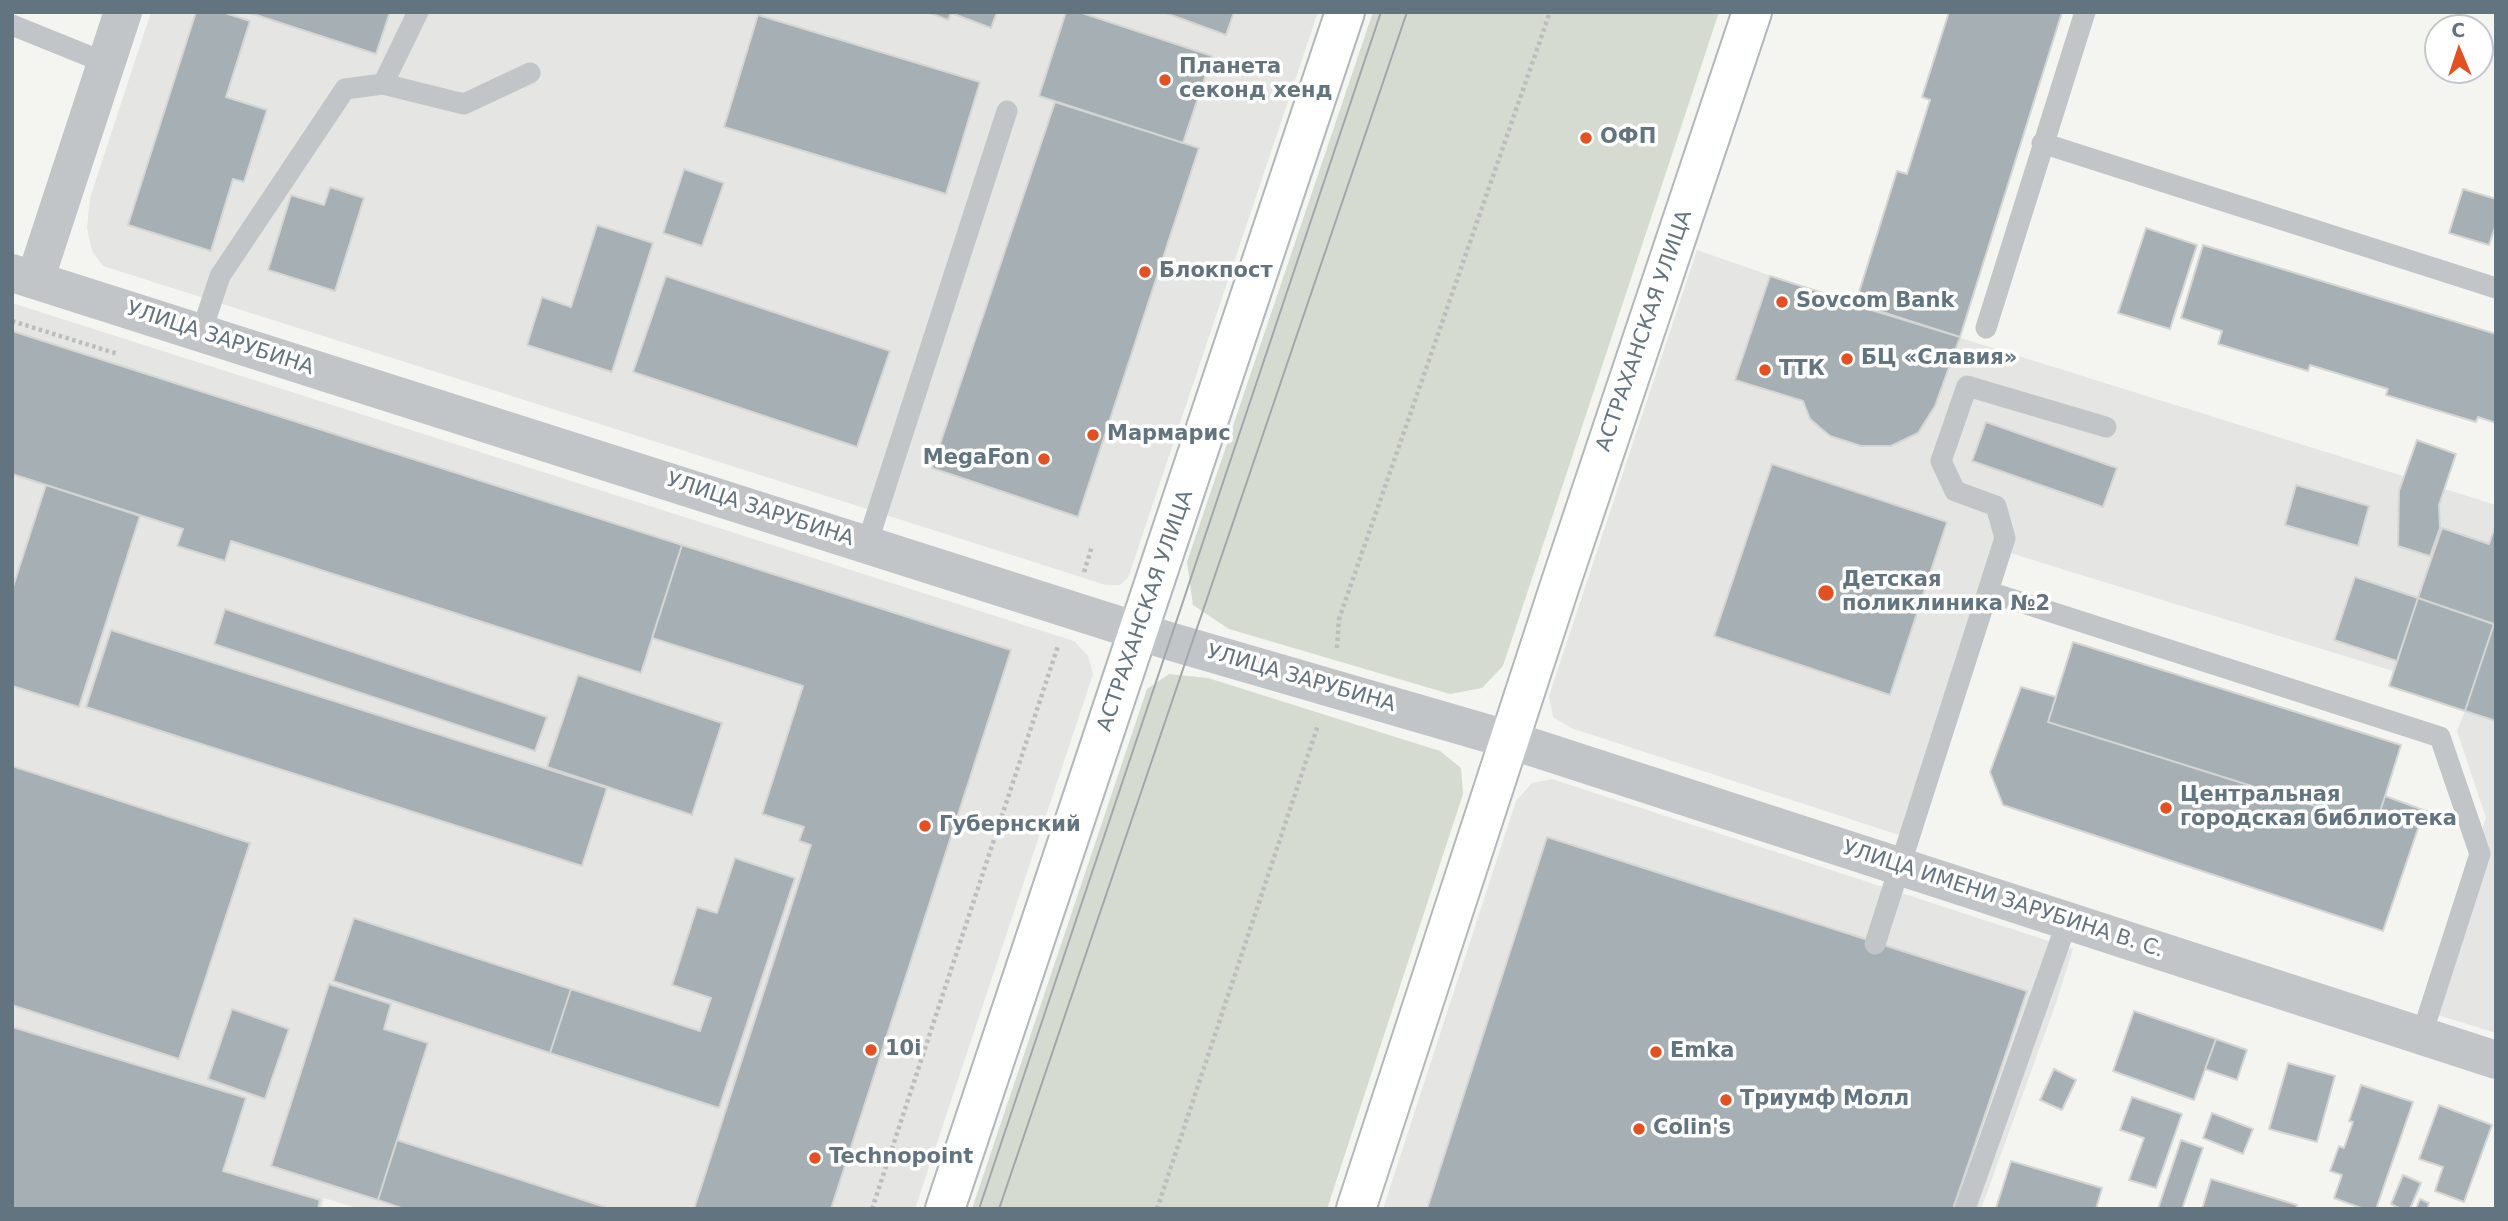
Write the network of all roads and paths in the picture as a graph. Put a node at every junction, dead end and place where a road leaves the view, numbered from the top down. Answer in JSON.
{"nodes":[{"id":1,"x":122,"y":12,"type":"edge"},
{"id":2,"x":418,"y":12,"type":"edge"},
{"id":3,"x":1345,"y":12,"type":"edge"},
{"id":4,"x":1550,"y":12,"type":"edge"},
{"id":5,"x":1752,"y":12,"type":"edge"},
{"id":6,"x":2085,"y":12,"type":"edge"},
{"id":7,"x":12,"y":25,"type":"edge"},
{"id":8,"x":106,"y":63,"type":"junction"},
{"id":9,"x":530,"y":73,"type":"dead end"},
{"id":10,"x":383,"y":84,"type":"junction"},
{"id":11,"x":1007,"y":111,"type":"dead end"},
{"id":12,"x":2042,"y":143,"type":"junction"},
{"id":13,"x":24,"y":277,"type":"edge"},
{"id":14,"x":2496,"y":288,"type":"edge"},
{"id":15,"x":1986,"y":328,"type":"dead end"},
{"id":16,"x":201,"y":333,"type":"junction"},
{"id":17,"x":2106,"y":427,"type":"dead end"},
{"id":18,"x":867,"y":544,"type":"junction"},
{"id":19,"x":1092,"y":546,"type":"dead end"},
{"id":20,"x":1989,"y":592,"type":"junction"},
{"id":21,"x":1071,"y":609,"type":"junction"},
{"id":22,"x":1139,"y":630,"type":"junction"},
{"id":23,"x":1337,"y":660,"type":"dead end"},
{"id":24,"x":1322,"y":714,"type":"dead end"},
{"id":25,"x":1510,"y":740,"type":"junction"},
{"id":26,"x":1901,"y":866,"type":"junction"},
{"id":27,"x":2067,"y":922,"type":"junction"},
{"id":28,"x":1875,"y":944,"type":"dead end"},
{"id":29,"x":2421,"y":1037,"type":"junction"},
{"id":30,"x":2496,"y":1060,"type":"edge"},
{"id":31,"x":872,"y":1209,"type":"edge"},
{"id":32,"x":946,"y":1209,"type":"edge"},
{"id":33,"x":1157,"y":1209,"type":"edge"},
{"id":34,"x":1356,"y":1209,"type":"edge"},
{"id":35,"x":1965,"y":1209,"type":"edge"}],
"edges":[{"from":1,"to":8,"type":"street"},
{"from":2,"to":10,"type":"lane"},
{"from":3,"to":22,"type":"main road","name":"АСТРАХАНСКАЯ УЛИЦА"},
{"from":4,"to":23,"type":"path"},
{"from":5,"to":25,"type":"main road","name":"АСТРАХАНСКАЯ УЛИЦА"},
{"from":6,"to":12,"type":"lane"},
{"from":7,"to":8,"type":"lane"},
{"from":8,"to":13,"type":"street"},
{"from":9,"to":10,"type":"lane"},
{"from":10,"to":16,"type":"lane"},
{"from":11,"to":18,"type":"lane"},
{"from":12,"to":14,"type":"lane"},
{"from":12,"to":15,"type":"lane"},
{"from":13,"to":16,"type":"street","name":"УЛИЦА ЗАРУБИНА"},
{"from":16,"to":18,"type":"street","name":"УЛИЦА ЗАРУБИНА"},
{"from":17,"to":20,"type":"lane"},
{"from":18,"to":21,"type":"street","name":"УЛИЦА ЗАРУБИНА"},
{"from":19,"to":21,"type":"path"},
{"from":20,"to":26,"type":"lane"},
{"from":20,"to":29,"type":"lane"},
{"from":21,"to":22,"type":"street","name":"УЛИЦА ЗАРУБИНА"},
{"from":21,"to":31,"type":"path"},
{"from":22,"to":25,"type":"street","name":"УЛИЦА ЗАРУБИНА"},
{"from":22,"to":32,"type":"main road","name":"АСТРАХАНСКАЯ УЛИЦА"},
{"from":24,"to":33,"type":"path"},
{"from":25,"to":26,"type":"street","name":"УЛИЦА ИМЕНИ ЗАРУБИНА В. С."},
{"from":25,"to":34,"type":"main road","name":"АСТРАХАНСКАЯ УЛИЦА"},
{"from":26,"to":27,"type":"street","name":"УЛИЦА ИМЕНИ ЗАРУБИНА В. С."},
{"from":26,"to":28,"type":"lane"},
{"from":27,"to":29,"type":"street","name":"УЛИЦА ИМЕНИ ЗАРУБИНА В. С."},
{"from":27,"to":35,"type":"lane"},
{"from":29,"to":30,"type":"street","name":"УЛИЦА ИМЕНИ ЗАРУБИНА В. С."}]}
